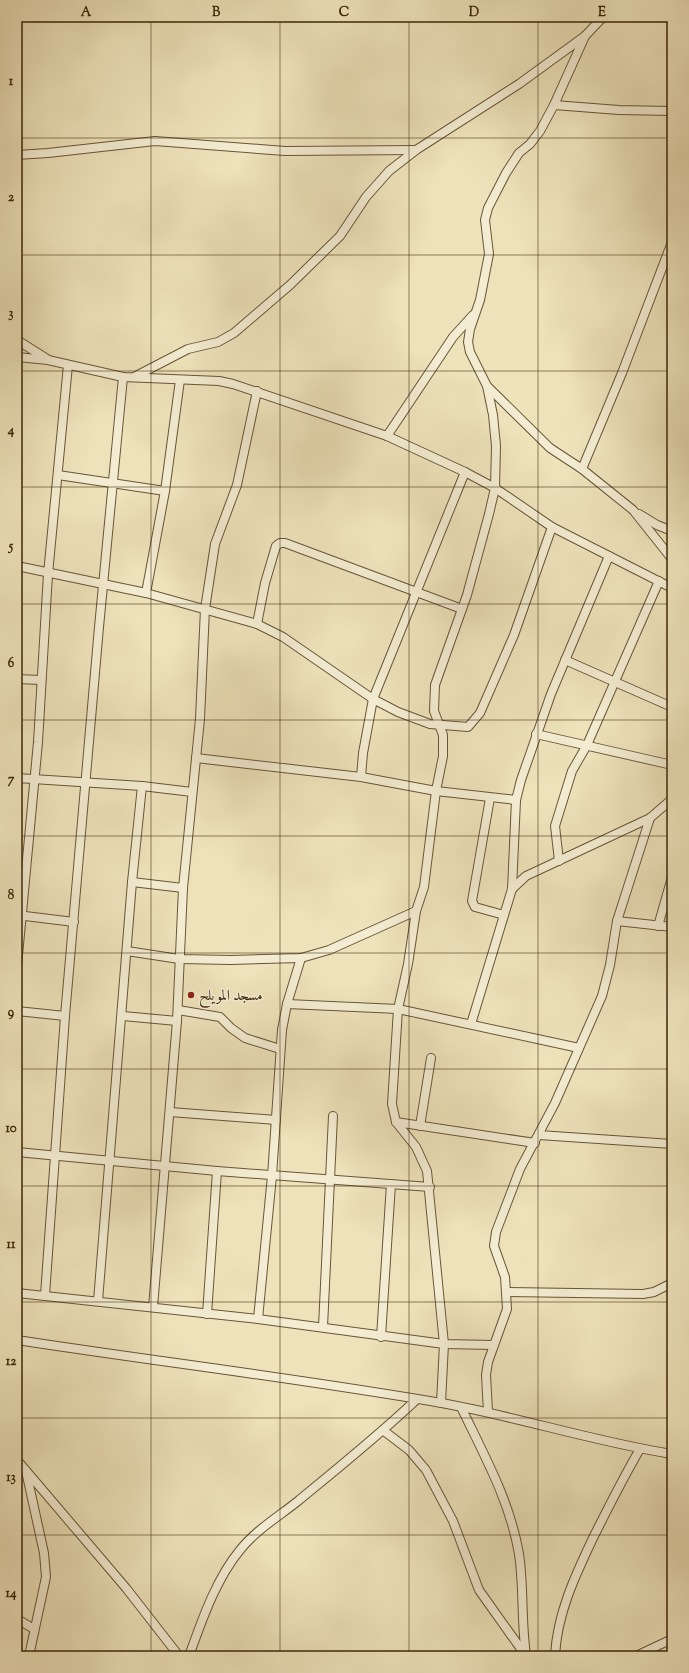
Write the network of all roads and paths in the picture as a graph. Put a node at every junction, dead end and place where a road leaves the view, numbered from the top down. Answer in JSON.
{"nodes":[{"id":1,"x":603,"y":17,"type":"edge"},
{"id":2,"x":585,"y":36,"type":"junction"},
{"id":3,"x":554,"y":105,"type":"junction"},
{"id":4,"x":672,"y":111,"type":"edge"},
{"id":5,"x":416,"y":150,"type":"junction"},
{"id":6,"x":17,"y":154,"type":"edge"},
{"id":7,"x":672,"y":242,"type":"edge"},
{"id":8,"x":476,"y":311,"type":"junction"},
{"id":9,"x":17,"y":340,"type":"edge"},
{"id":10,"x":17,"y":357,"type":"edge"},
{"id":11,"x":48,"y":360,"type":"junction"},
{"id":12,"x":68,"y":365,"type":"junction"},
{"id":13,"x":123,"y":377,"type":"junction"},
{"id":14,"x":133,"y":377,"type":"junction"},
{"id":15,"x":180,"y":380,"type":"junction"},
{"id":16,"x":487,"y":386,"type":"junction"},
{"id":17,"x":257,"y":391,"type":"junction"},
{"id":18,"x":387,"y":436,"type":"junction"},
{"id":19,"x":582,"y":469,"type":"junction"},
{"id":20,"x":465,"y":472,"type":"junction"},
{"id":21,"x":58,"y":475,"type":"junction"},
{"id":22,"x":112,"y":483,"type":"junction"},
{"id":23,"x":494,"y":488,"type":"junction"},
{"id":24,"x":165,"y":491,"type":"junction"},
{"id":25,"x":633,"y":510,"type":"junction"},
{"id":26,"x":552,"y":527,"type":"junction"},
{"id":27,"x":672,"y":531,"type":"edge"},
{"id":28,"x":610,"y":556,"type":"junction"},
{"id":29,"x":672,"y":559,"type":"edge"},
{"id":30,"x":17,"y":566,"type":"edge"},
{"id":31,"x":48,"y":574,"type":"junction"},
{"id":32,"x":659,"y":581,"type":"junction"},
{"id":33,"x":103,"y":585,"type":"junction"},
{"id":34,"x":672,"y":588,"type":"edge"},
{"id":35,"x":416,"y":592,"type":"junction"},
{"id":36,"x":146,"y":593,"type":"junction"},
{"id":37,"x":205,"y":609,"type":"junction"},
{"id":38,"x":462,"y":609,"type":"junction"},
{"id":39,"x":257,"y":624,"type":"junction"},
{"id":40,"x":565,"y":660,"type":"junction"},
{"id":41,"x":17,"y":679,"type":"edge"},
{"id":42,"x":42,"y":680,"type":"junction"},
{"id":43,"x":615,"y":682,"type":"junction"},
{"id":44,"x":373,"y":699,"type":"junction"},
{"id":45,"x":672,"y":707,"type":"edge"},
{"id":46,"x":440,"y":726,"type":"junction"},
{"id":47,"x":536,"y":734,"type":"junction"},
{"id":48,"x":587,"y":745,"type":"junction"},
{"id":49,"x":196,"y":758,"type":"junction"},
{"id":50,"x":672,"y":765,"type":"edge"},
{"id":51,"x":361,"y":777,"type":"junction"},
{"id":52,"x":17,"y":778,"type":"edge"},
{"id":53,"x":33,"y":779,"type":"junction"},
{"id":54,"x":85,"y":784,"type":"junction"},
{"id":55,"x":142,"y":786,"type":"junction"},
{"id":56,"x":436,"y":791,"type":"junction"},
{"id":57,"x":192,"y":792,"type":"junction"},
{"id":58,"x":490,"y":798,"type":"junction"},
{"id":59,"x":672,"y":799,"type":"edge"},
{"id":60,"x":516,"y":800,"type":"junction"},
{"id":61,"x":662,"y":808,"type":"junction"},
{"id":62,"x":672,"y":809,"type":"edge"},
{"id":63,"x":650,"y":818,"type":"junction"},
{"id":64,"x":559,"y":861,"type":"junction"},
{"id":65,"x":672,"y":877,"type":"edge"},
{"id":66,"x":132,"y":882,"type":"junction"},
{"id":67,"x":183,"y":888,"type":"junction"},
{"id":68,"x":512,"y":889,"type":"junction"},
{"id":69,"x":416,"y":911,"type":"junction"},
{"id":70,"x":19,"y":915,"type":"edge"},
{"id":71,"x":504,"y":915,"type":"junction"},
{"id":72,"x":617,"y":921,"type":"junction"},
{"id":73,"x":74,"y":922,"type":"junction"},
{"id":74,"x":658,"y":926,"type":"junction"},
{"id":75,"x":672,"y":927,"type":"edge"},
{"id":76,"x":127,"y":951,"type":"junction"},
{"id":77,"x":301,"y":958,"type":"junction"},
{"id":78,"x":179,"y":959,"type":"junction"},
{"id":79,"x":17,"y":966,"type":"edge"},
{"id":80,"x":287,"y":1004,"type":"junction"},
{"id":81,"x":398,"y":1009,"type":"junction"},
{"id":82,"x":178,"y":1010,"type":"junction"},
{"id":83,"x":17,"y":1011,"type":"edge"},
{"id":84,"x":65,"y":1016,"type":"junction"},
{"id":85,"x":123,"y":1016,"type":"junction"},
{"id":86,"x":177,"y":1021,"type":"junction"},
{"id":87,"x":471,"y":1024,"type":"junction"},
{"id":88,"x":579,"y":1048,"type":"junction"},
{"id":89,"x":280,"y":1049,"type":"junction"},
{"id":90,"x":431,"y":1058,"type":"dead end"},
{"id":91,"x":170,"y":1112,"type":"junction"},
{"id":92,"x":332,"y":1116,"type":"dead end"},
{"id":93,"x":276,"y":1120,"type":"junction"},
{"id":94,"x":396,"y":1122,"type":"junction"},
{"id":95,"x":420,"y":1126,"type":"junction"},
{"id":96,"x":539,"y":1135,"type":"junction"},
{"id":97,"x":535,"y":1143,"type":"junction"},
{"id":98,"x":672,"y":1144,"type":"edge"},
{"id":99,"x":17,"y":1152,"type":"edge"},
{"id":100,"x":56,"y":1155,"type":"junction"},
{"id":101,"x":110,"y":1160,"type":"junction"},
{"id":102,"x":165,"y":1165,"type":"junction"},
{"id":103,"x":218,"y":1171,"type":"junction"},
{"id":104,"x":272,"y":1176,"type":"junction"},
{"id":105,"x":330,"y":1179,"type":"junction"},
{"id":106,"x":391,"y":1184,"type":"junction"},
{"id":107,"x":430,"y":1187,"type":"junction"},
{"id":108,"x":672,"y":1283,"type":"edge"},
{"id":109,"x":508,"y":1292,"type":"junction"},
{"id":110,"x":17,"y":1293,"type":"edge"},
{"id":111,"x":45,"y":1296,"type":"junction"},
{"id":112,"x":98,"y":1301,"type":"junction"},
{"id":113,"x":153,"y":1307,"type":"junction"},
{"id":114,"x":207,"y":1314,"type":"junction"},
{"id":115,"x":258,"y":1319,"type":"junction"},
{"id":116,"x":323,"y":1328,"type":"junction"},
{"id":117,"x":381,"y":1337,"type":"junction"},
{"id":118,"x":17,"y":1340,"type":"edge"},
{"id":119,"x":444,"y":1344,"type":"junction"},
{"id":120,"x":494,"y":1345,"type":"junction"},
{"id":121,"x":416,"y":1400,"type":"junction"},
{"id":122,"x":441,"y":1403,"type":"junction"},
{"id":123,"x":462,"y":1407,"type":"junction"},
{"id":124,"x":488,"y":1412,"type":"junction"},
{"id":125,"x":384,"y":1431,"type":"junction"},
{"id":126,"x":640,"y":1449,"type":"junction"},
{"id":127,"x":672,"y":1454,"type":"edge"},
{"id":128,"x":17,"y":1460,"type":"edge"},
{"id":129,"x":26,"y":1469,"type":"junction"},
{"id":130,"x":17,"y":1620,"type":"edge"},
{"id":131,"x":34,"y":1629,"type":"junction"},
{"id":132,"x":672,"y":1639,"type":"edge"},
{"id":133,"x":29,"y":1656,"type":"edge"},
{"id":134,"x":179,"y":1656,"type":"edge"},
{"id":135,"x":190,"y":1656,"type":"edge"},
{"id":136,"x":526,"y":1656,"type":"edge"},
{"id":137,"x":554,"y":1656,"type":"edge"},
{"id":138,"x":636,"y":1656,"type":"edge"}],
"edges":[{"from":1,"to":2,"type":"street"},
{"from":2,"to":3,"type":"street"},
{"from":2,"to":5,"type":"street"},
{"from":3,"to":4,"type":"street"},
{"from":3,"to":8,"type":"street"},
{"from":5,"to":6,"type":"street"},
{"from":5,"to":14,"type":"street"},
{"from":7,"to":19,"type":"street"},
{"from":8,"to":16,"type":"street"},
{"from":8,"to":18,"type":"street"},
{"from":9,"to":11,"type":"street"},
{"from":10,"to":11,"type":"street"},
{"from":11,"to":12,"type":"street"},
{"from":12,"to":13,"type":"street"},
{"from":12,"to":21,"type":"street"},
{"from":13,"to":14,"type":"street"},
{"from":13,"to":22,"type":"street"},
{"from":14,"to":15,"type":"street"},
{"from":15,"to":17,"type":"street"},
{"from":15,"to":24,"type":"street"},
{"from":16,"to":19,"type":"street"},
{"from":16,"to":23,"type":"street"},
{"from":17,"to":18,"type":"street"},
{"from":17,"to":37,"type":"street"},
{"from":18,"to":20,"type":"street"},
{"from":19,"to":25,"type":"street"},
{"from":20,"to":23,"type":"street"},
{"from":20,"to":35,"type":"street"},
{"from":21,"to":22,"type":"street"},
{"from":21,"to":31,"type":"street"},
{"from":22,"to":24,"type":"street"},
{"from":22,"to":33,"type":"street"},
{"from":23,"to":26,"type":"street"},
{"from":23,"to":38,"type":"street"},
{"from":24,"to":36,"type":"street"},
{"from":25,"to":27,"type":"street"},
{"from":25,"to":29,"type":"street"},
{"from":26,"to":28,"type":"street"},
{"from":26,"to":46,"type":"street"},
{"from":28,"to":32,"type":"street"},
{"from":28,"to":40,"type":"street"},
{"from":30,"to":31,"type":"street"},
{"from":31,"to":33,"type":"street"},
{"from":31,"to":42,"type":"street"},
{"from":32,"to":34,"type":"street"},
{"from":32,"to":43,"type":"street"},
{"from":33,"to":36,"type":"street"},
{"from":33,"to":54,"type":"street"},
{"from":35,"to":38,"type":"street"},
{"from":35,"to":39,"type":"street"},
{"from":35,"to":44,"type":"street"},
{"from":36,"to":37,"type":"street"},
{"from":37,"to":39,"type":"street"},
{"from":37,"to":49,"type":"street"},
{"from":38,"to":46,"type":"street"},
{"from":39,"to":44,"type":"street"},
{"from":40,"to":43,"type":"street"},
{"from":40,"to":47,"type":"street"},
{"from":41,"to":42,"type":"street"},
{"from":42,"to":53,"type":"street"},
{"from":43,"to":45,"type":"street"},
{"from":43,"to":48,"type":"street"},
{"from":44,"to":46,"type":"street"},
{"from":44,"to":51,"type":"street"},
{"from":46,"to":56,"type":"street"},
{"from":47,"to":48,"type":"street"},
{"from":47,"to":60,"type":"street"},
{"from":48,"to":50,"type":"street"},
{"from":48,"to":64,"type":"street"},
{"from":49,"to":51,"type":"street"},
{"from":49,"to":57,"type":"street"},
{"from":51,"to":56,"type":"street"},
{"from":52,"to":53,"type":"street"},
{"from":53,"to":54,"type":"street"},
{"from":53,"to":70,"type":"street"},
{"from":54,"to":55,"type":"street"},
{"from":54,"to":73,"type":"street"},
{"from":55,"to":57,"type":"street"},
{"from":55,"to":66,"type":"street"},
{"from":56,"to":58,"type":"street"},
{"from":56,"to":69,"type":"street"},
{"from":57,"to":67,"type":"street"},
{"from":58,"to":60,"type":"street"},
{"from":58,"to":71,"type":"street"},
{"from":59,"to":61,"type":"street"},
{"from":60,"to":68,"type":"street"},
{"from":61,"to":62,"type":"street"},
{"from":61,"to":63,"type":"street"},
{"from":63,"to":64,"type":"street"},
{"from":63,"to":72,"type":"street"},
{"from":64,"to":68,"type":"street"},
{"from":65,"to":74,"type":"street"},
{"from":66,"to":67,"type":"street"},
{"from":66,"to":76,"type":"street"},
{"from":67,"to":78,"type":"street"},
{"from":68,"to":71,"type":"street"},
{"from":69,"to":77,"type":"street"},
{"from":69,"to":81,"type":"street"},
{"from":70,"to":73,"type":"street"},
{"from":70,"to":79,"type":"street"},
{"from":71,"to":87,"type":"street"},
{"from":72,"to":74,"type":"street"},
{"from":72,"to":88,"type":"street"},
{"from":73,"to":84,"type":"street"},
{"from":74,"to":75,"type":"street"},
{"from":76,"to":78,"type":"street"},
{"from":76,"to":85,"type":"street"},
{"from":77,"to":78,"type":"street"},
{"from":77,"to":80,"type":"street"},
{"from":78,"to":82,"type":"street"},
{"from":80,"to":81,"type":"street"},
{"from":80,"to":89,"type":"street"},
{"from":81,"to":87,"type":"street"},
{"from":81,"to":94,"type":"street"},
{"from":82,"to":86,"type":"street"},
{"from":82,"to":89,"type":"street"},
{"from":83,"to":84,"type":"street"},
{"from":84,"to":100,"type":"street"},
{"from":85,"to":86,"type":"street"},
{"from":85,"to":101,"type":"street"},
{"from":86,"to":91,"type":"street"},
{"from":87,"to":88,"type":"street"},
{"from":88,"to":96,"type":"street"},
{"from":89,"to":93,"type":"street"},
{"from":90,"to":95,"type":"street"},
{"from":91,"to":93,"type":"street"},
{"from":91,"to":102,"type":"street"},
{"from":92,"to":105,"type":"street"},
{"from":93,"to":104,"type":"street"},
{"from":94,"to":95,"type":"street"},
{"from":94,"to":107,"type":"street"},
{"from":95,"to":97,"type":"street"},
{"from":96,"to":97,"type":"street"},
{"from":96,"to":98,"type":"street"},
{"from":97,"to":109,"type":"street"},
{"from":99,"to":100,"type":"street"},
{"from":100,"to":101,"type":"street"},
{"from":100,"to":111,"type":"street"},
{"from":101,"to":102,"type":"street"},
{"from":101,"to":112,"type":"street"},
{"from":102,"to":103,"type":"street"},
{"from":102,"to":113,"type":"street"},
{"from":103,"to":104,"type":"street"},
{"from":103,"to":114,"type":"street"},
{"from":104,"to":105,"type":"street"},
{"from":104,"to":115,"type":"street"},
{"from":105,"to":106,"type":"street"},
{"from":105,"to":116,"type":"street"},
{"from":106,"to":107,"type":"street"},
{"from":106,"to":117,"type":"street"},
{"from":107,"to":119,"type":"street"},
{"from":108,"to":109,"type":"street"},
{"from":109,"to":120,"type":"street"},
{"from":110,"to":111,"type":"street"},
{"from":111,"to":112,"type":"street"},
{"from":112,"to":113,"type":"street"},
{"from":113,"to":114,"type":"street"},
{"from":114,"to":115,"type":"street"},
{"from":115,"to":116,"type":"street"},
{"from":116,"to":117,"type":"street"},
{"from":117,"to":119,"type":"street"},
{"from":118,"to":121,"type":"street"},
{"from":119,"to":120,"type":"street"},
{"from":119,"to":122,"type":"street"},
{"from":120,"to":124,"type":"street"},
{"from":121,"to":122,"type":"street"},
{"from":121,"to":125,"type":"street"},
{"from":122,"to":123,"type":"street"},
{"from":123,"to":124,"type":"street"},
{"from":123,"to":136,"type":"street"},
{"from":124,"to":126,"type":"street"},
{"from":125,"to":135,"type":"street"},
{"from":125,"to":136,"type":"street"},
{"from":126,"to":127,"type":"street"},
{"from":126,"to":137,"type":"street"},
{"from":128,"to":129,"type":"street"},
{"from":129,"to":131,"type":"street"},
{"from":129,"to":134,"type":"street"},
{"from":130,"to":131,"type":"street"},
{"from":131,"to":133,"type":"street"},
{"from":132,"to":138,"type":"street"}]}
